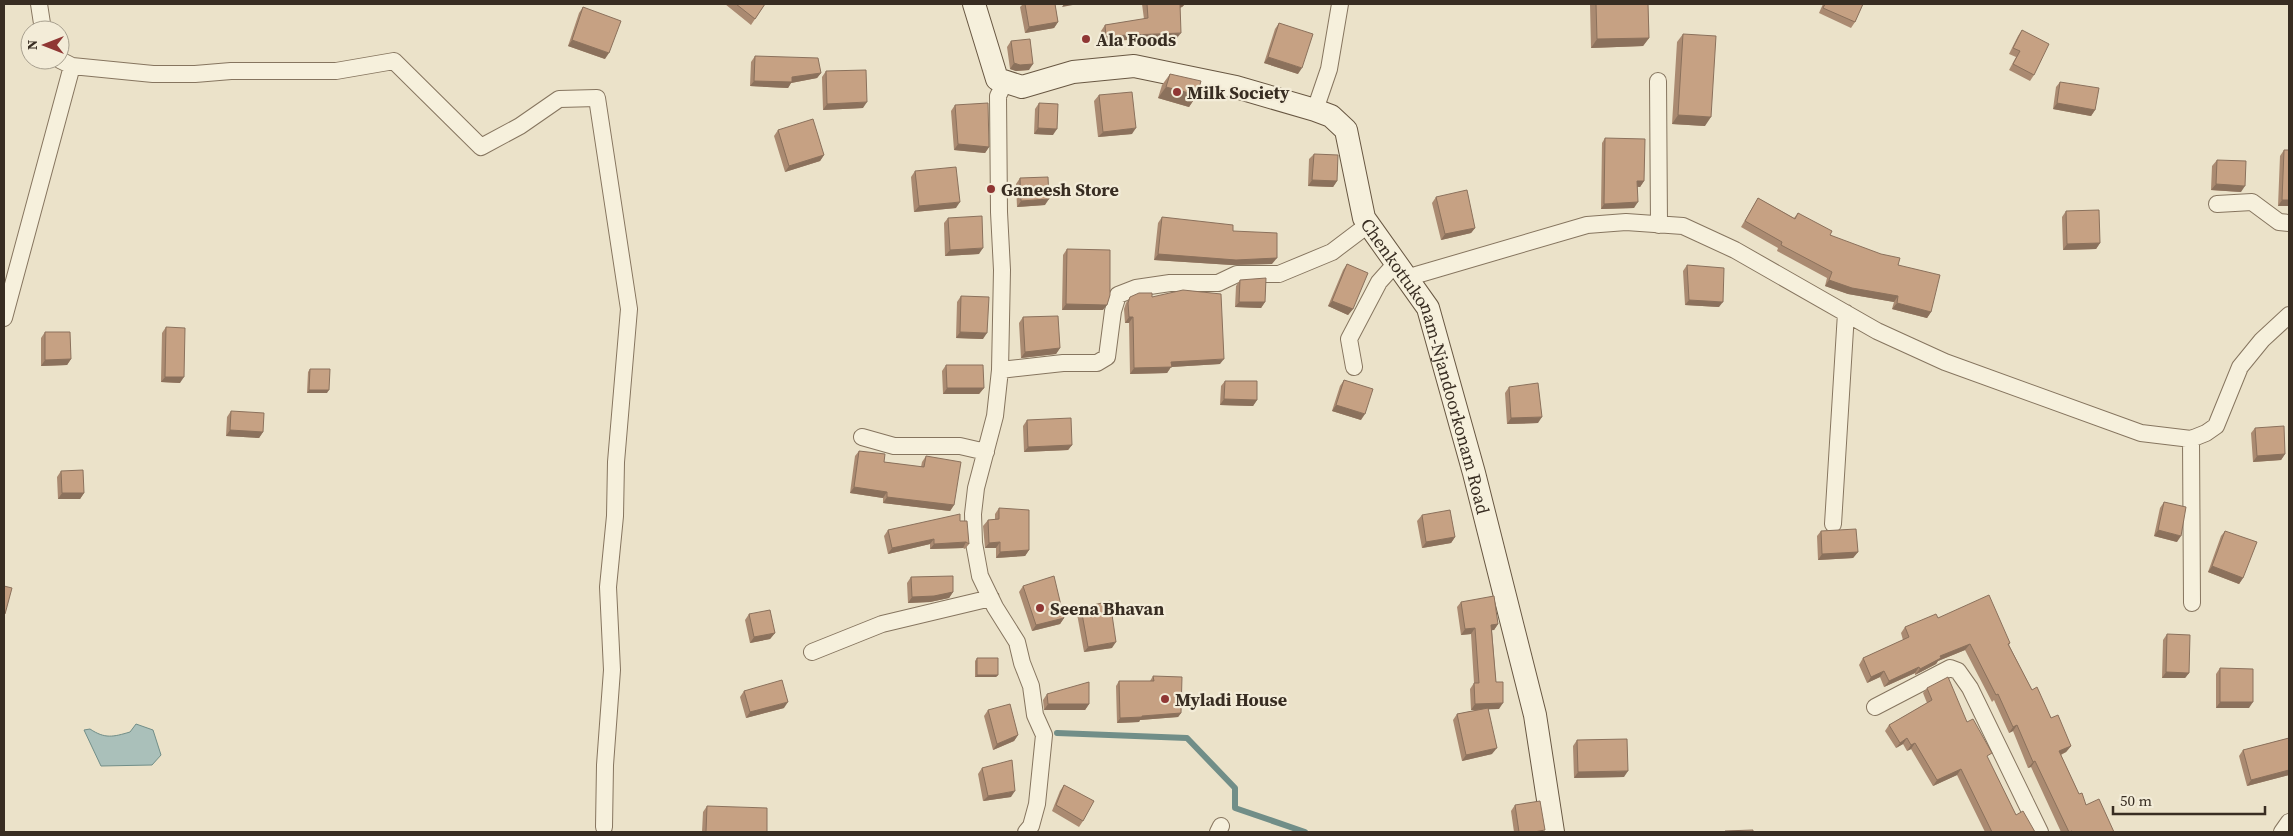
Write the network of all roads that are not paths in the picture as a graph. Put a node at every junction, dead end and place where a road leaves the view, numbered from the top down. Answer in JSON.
{"nodes":[{"id":1,"x":39,"y":4,"type":"edge"},
{"id":2,"x":974,"y":4,"type":"edge"},
{"id":3,"x":1340,"y":4,"type":"edge"},
{"id":4,"x":41,"y":20,"type":"edge"},
{"id":5,"x":70,"y":64,"type":"edge"},
{"id":6,"x":64,"y":70,"type":"edge"},
{"id":7,"x":1658,"y":81,"type":"dead end"},
{"id":8,"x":1005,"y":82,"type":"junction"},
{"id":9,"x":1316,"y":110,"type":"junction"},
{"id":10,"x":2217,"y":204,"type":"dead end"},
{"id":11,"x":2289,"y":223,"type":"edge"},
{"id":12,"x":1369,"y":224,"type":"junction"},
{"id":13,"x":1659,"y":225,"type":"junction"},
{"id":14,"x":1401,"y":270,"type":"junction"},
{"id":15,"x":1846,"y":314,"type":"junction"},
{"id":16,"x":2289,"y":315,"type":"edge"},
{"id":17,"x":4,"y":318,"type":"edge"},
{"id":18,"x":1354,"y":367,"type":"dead end"},
{"id":19,"x":1000,"y":370,"type":"junction"},
{"id":20,"x":862,"y":437,"type":"dead end"},
{"id":21,"x":2190,"y":439,"type":"junction"},
{"id":22,"x":986,"y":452,"type":"junction"},
{"id":23,"x":1833,"y":524,"type":"dead end"},
{"id":24,"x":990,"y":598,"type":"junction"},
{"id":25,"x":2192,"y":603,"type":"dead end"},
{"id":26,"x":812,"y":652,"type":"dead end"},
{"id":27,"x":1875,"y":707,"type":"dead end"},
{"id":28,"x":2289,"y":822,"type":"edge"},
{"id":29,"x":604,"y":830,"type":"edge"},
{"id":30,"x":1026,"y":832,"type":"edge"},
{"id":31,"x":1554,"y":832,"type":"edge"},
{"id":32,"x":2040,"y":832,"type":"edge"},
{"id":33,"x":2282,"y":832,"type":"edge"}],
"edges":[{"from":1,"to":4,"type":"street"},
{"from":2,"to":8,"type":"main road"},
{"from":3,"to":9,"type":"street"},
{"from":5,"to":29,"type":"street"},
{"from":6,"to":17,"type":"street"},
{"from":7,"to":13,"type":"street"},
{"from":8,"to":9,"type":"main road","name":"Chenkottukonam-Njandoorkonam Road"},
{"from":8,"to":19,"type":"street"},
{"from":9,"to":12,"type":"main road","name":"Chenkottukonam-Njandoorkonam Road"},
{"from":10,"to":11,"type":"street"},
{"from":12,"to":14,"type":"main road","name":"Chenkottukonam-Njandoorkonam Road"},
{"from":12,"to":19,"type":"street"},
{"from":13,"to":14,"type":"street"},
{"from":13,"to":15,"type":"street"},
{"from":14,"to":18,"type":"street"},
{"from":14,"to":31,"type":"main road","name":"Chenkottukonam-Njandoorkonam Road"},
{"from":15,"to":21,"type":"street"},
{"from":15,"to":23,"type":"street"},
{"from":16,"to":21,"type":"street"},
{"from":19,"to":22,"type":"street"},
{"from":20,"to":22,"type":"street"},
{"from":21,"to":25,"type":"street"},
{"from":22,"to":24,"type":"street"},
{"from":24,"to":26,"type":"street"},
{"from":24,"to":30,"type":"street"},
{"from":27,"to":32,"type":"street"},
{"from":28,"to":33,"type":"street"}]}
